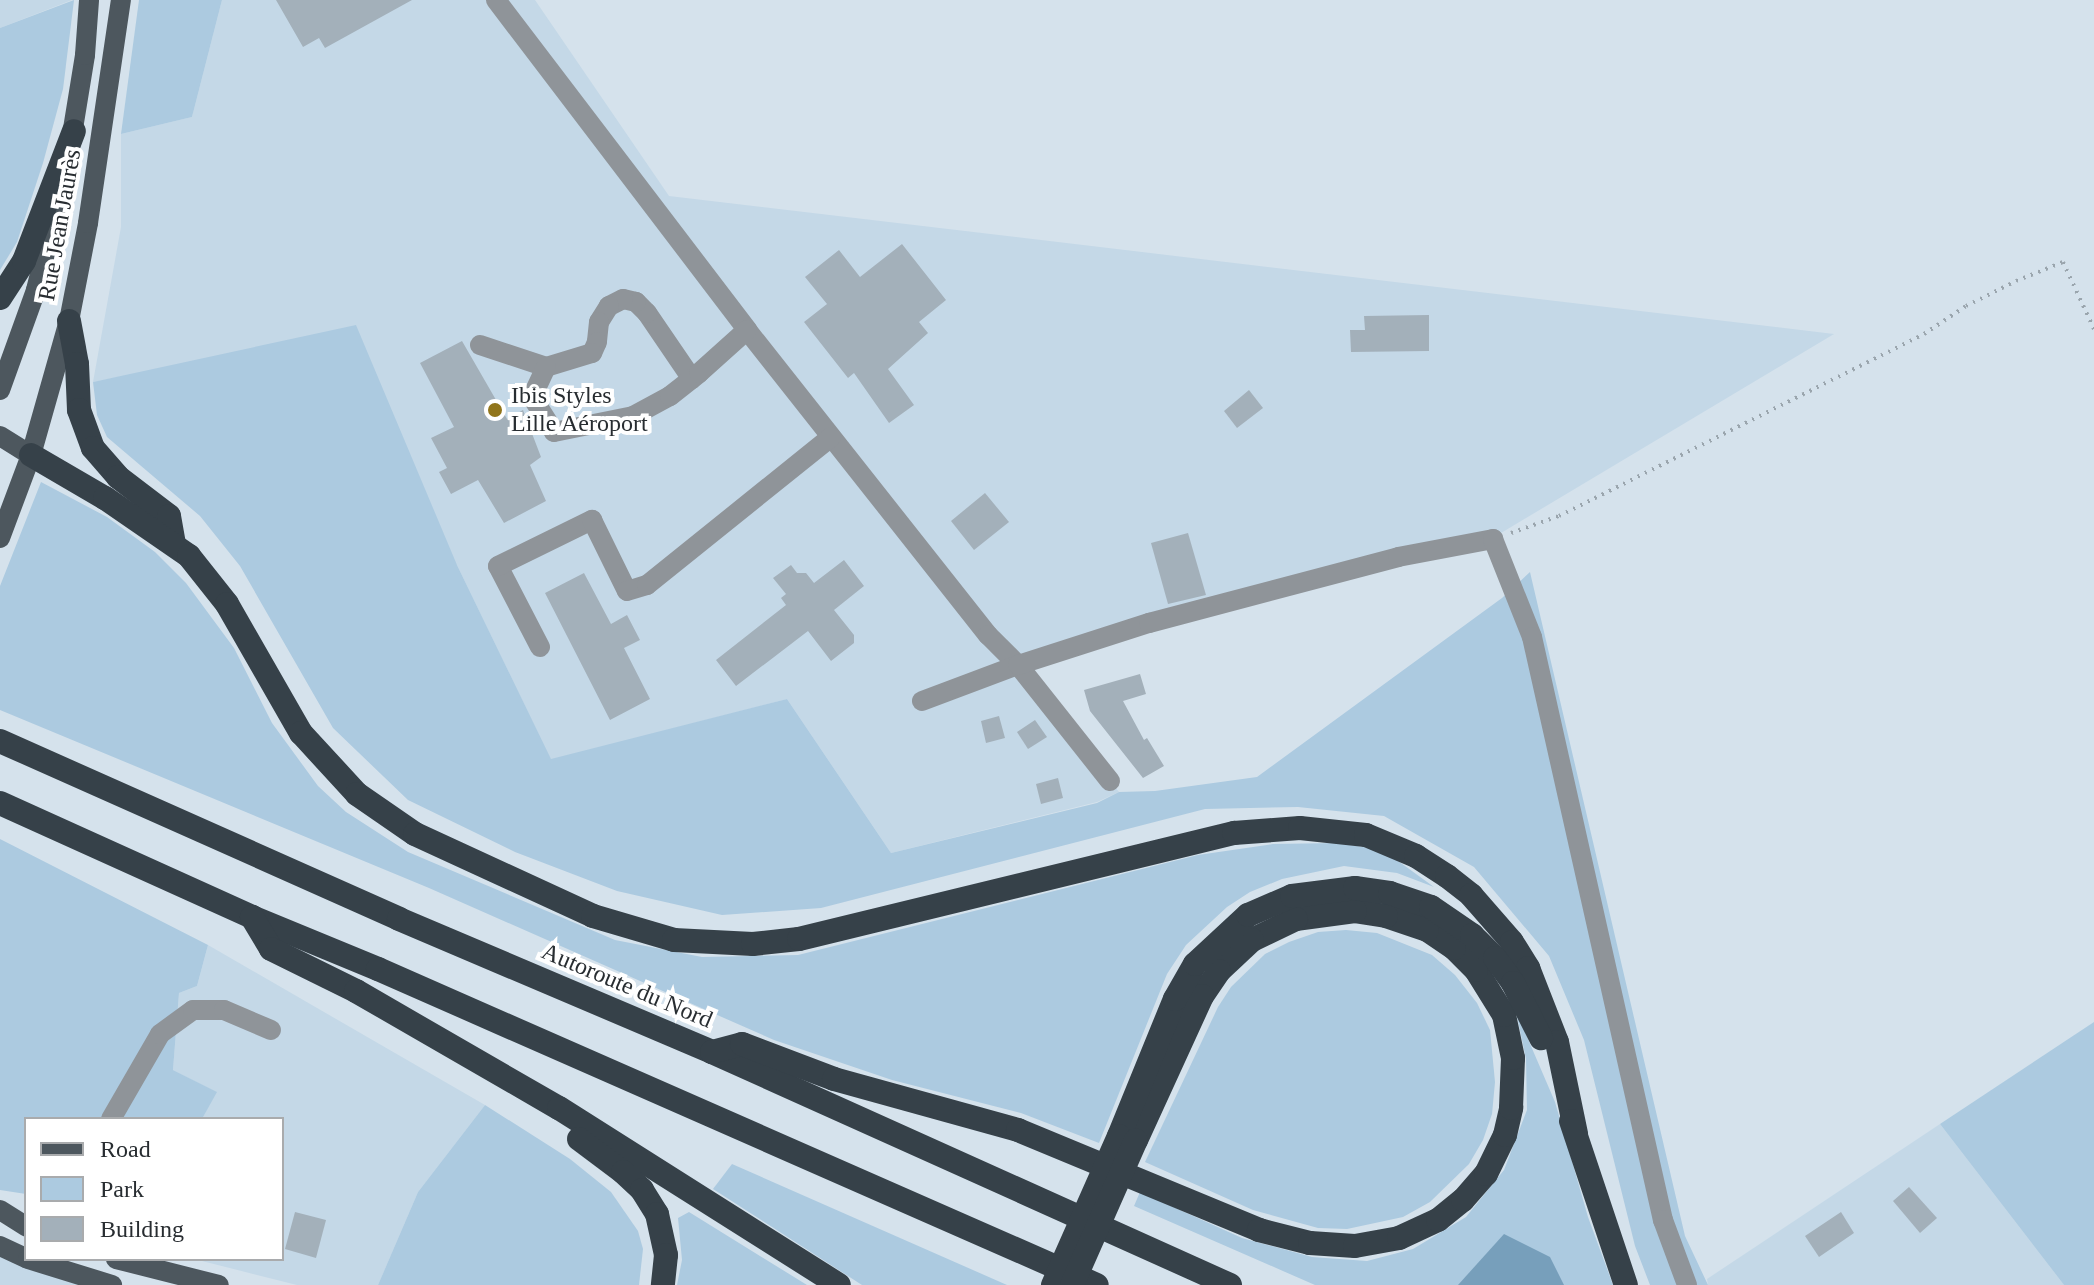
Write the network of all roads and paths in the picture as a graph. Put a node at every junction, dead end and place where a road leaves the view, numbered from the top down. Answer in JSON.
{"nodes":[{"id":1,"x":89,"y":0,"type":"edge"},
{"id":2,"x":121,"y":0,"type":"edge"},
{"id":3,"x":496,"y":0,"type":"edge"},
{"id":4,"x":74,"y":131,"type":"junction"},
{"id":5,"x":0,"y":298,"type":"edge"},
{"id":6,"x":69,"y":321,"type":"junction"},
{"id":7,"x":2094,"y":329,"type":"edge"},
{"id":8,"x":747,"y":330,"type":"junction"},
{"id":9,"x":480,"y":345,"type":"dead end"},
{"id":10,"x":546,"y":367,"type":"junction"},
{"id":11,"x":692,"y":379,"type":"junction"},
{"id":12,"x":0,"y":390,"type":"edge"},
{"id":13,"x":0,"y":436,"type":"edge"},
{"id":14,"x":831,"y":437,"type":"junction"},
{"id":15,"x":31,"y":455,"type":"junction"},
{"id":16,"x":0,"y":538,"type":"edge"},
{"id":17,"x":1493,"y":539,"type":"junction"},
{"id":18,"x":174,"y":543,"type":"junction"},
{"id":19,"x":540,"y":647,"type":"dead end"},
{"id":20,"x":1018,"y":665,"type":"junction"},
{"id":21,"x":922,"y":701,"type":"dead end"},
{"id":22,"x":0,"y":741,"type":"edge"},
{"id":23,"x":1110,"y":781,"type":"dead end"},
{"id":24,"x":0,"y":803,"type":"edge"},
{"id":25,"x":252,"y":917,"type":"junction"},
{"id":26,"x":271,"y":1030,"type":"dead end"},
{"id":27,"x":712,"y":1052,"type":"junction"},
{"id":28,"x":540,"y":1097,"type":"junction"},
{"id":29,"x":112,"y":1117,"type":"edge"},
{"id":30,"x":1576,"y":1134,"type":"junction"},
{"id":31,"x":1127,"y":1138,"type":"junction"},
{"id":32,"x":0,"y":1210,"type":"edge"},
{"id":33,"x":0,"y":1216,"type":"edge"},
{"id":34,"x":24,"y":1226,"type":"edge"},
{"id":35,"x":24,"y":1226,"type":"edge"},
{"id":36,"x":0,"y":1246,"type":"edge"},
{"id":37,"x":24,"y":1258,"type":"edge"},
{"id":38,"x":34,"y":1261,"type":"edge"},
{"id":39,"x":126,"y":1261,"type":"edge"},
{"id":40,"x":112,"y":1285,"type":"edge"},
{"id":41,"x":219,"y":1285,"type":"edge"},
{"id":42,"x":663,"y":1285,"type":"edge"},
{"id":43,"x":839,"y":1285,"type":"edge"},
{"id":44,"x":1053,"y":1285,"type":"edge"},
{"id":45,"x":1072,"y":1285,"type":"edge"},
{"id":46,"x":1097,"y":1285,"type":"edge"},
{"id":47,"x":1230,"y":1285,"type":"edge"},
{"id":48,"x":1626,"y":1285,"type":"edge"},
{"id":49,"x":1687,"y":1285,"type":"edge"}],
"edges":[{"from":1,"to":4,"type":"main road","name":"Rue Jean Jaurès"},
{"from":2,"to":6,"type":"main road","name":"Rue Jean Jaurès"},
{"from":3,"to":8,"type":"street"},
{"from":4,"to":5,"type":"highway"},
{"from":4,"to":12,"type":"main road","name":"Rue Jean Jaurès"},
{"from":6,"to":15,"type":"main road","name":"Rue Jean Jaurès"},
{"from":6,"to":18,"type":"highway"},
{"from":7,"to":17,"type":"path"},
{"from":8,"to":11,"type":"street"},
{"from":8,"to":14,"type":"street"},
{"from":9,"to":10,"type":"street"},
{"from":10,"to":11,"type":"street"},
{"from":10,"to":11,"type":"street"},
{"from":13,"to":15,"type":"main road"},
{"from":14,"to":19,"type":"street"},
{"from":14,"to":20,"type":"street"},
{"from":15,"to":16,"type":"main road","name":"Rue Jean Jaurès"},
{"from":15,"to":18,"type":"highway"},
{"from":17,"to":20,"type":"street"},
{"from":17,"to":49,"type":"street"},
{"from":18,"to":30,"type":"highway"},
{"from":20,"to":21,"type":"street"},
{"from":20,"to":23,"type":"street"},
{"from":22,"to":27,"type":"highway","name":"Autoroute du Nord"},
{"from":24,"to":25,"type":"highway"},
{"from":25,"to":28,"type":"highway"},
{"from":25,"to":46,"type":"highway"},
{"from":26,"to":29,"type":"street"},
{"from":27,"to":31,"type":"highway"},
{"from":27,"to":47,"type":"highway","name":"Autoroute du Nord"},
{"from":28,"to":42,"type":"highway"},
{"from":28,"to":43,"type":"highway"},
{"from":30,"to":31,"type":"highway"},
{"from":30,"to":48,"type":"highway"},
{"from":31,"to":44,"type":"highway","bridge":true},
{"from":31,"to":45,"type":"highway","bridge":true},
{"from":32,"to":34,"type":"main road"},
{"from":33,"to":35,"type":"main road"},
{"from":36,"to":37,"type":"main road"},
{"from":38,"to":40,"type":"main road"},
{"from":39,"to":41,"type":"main road"}]}
